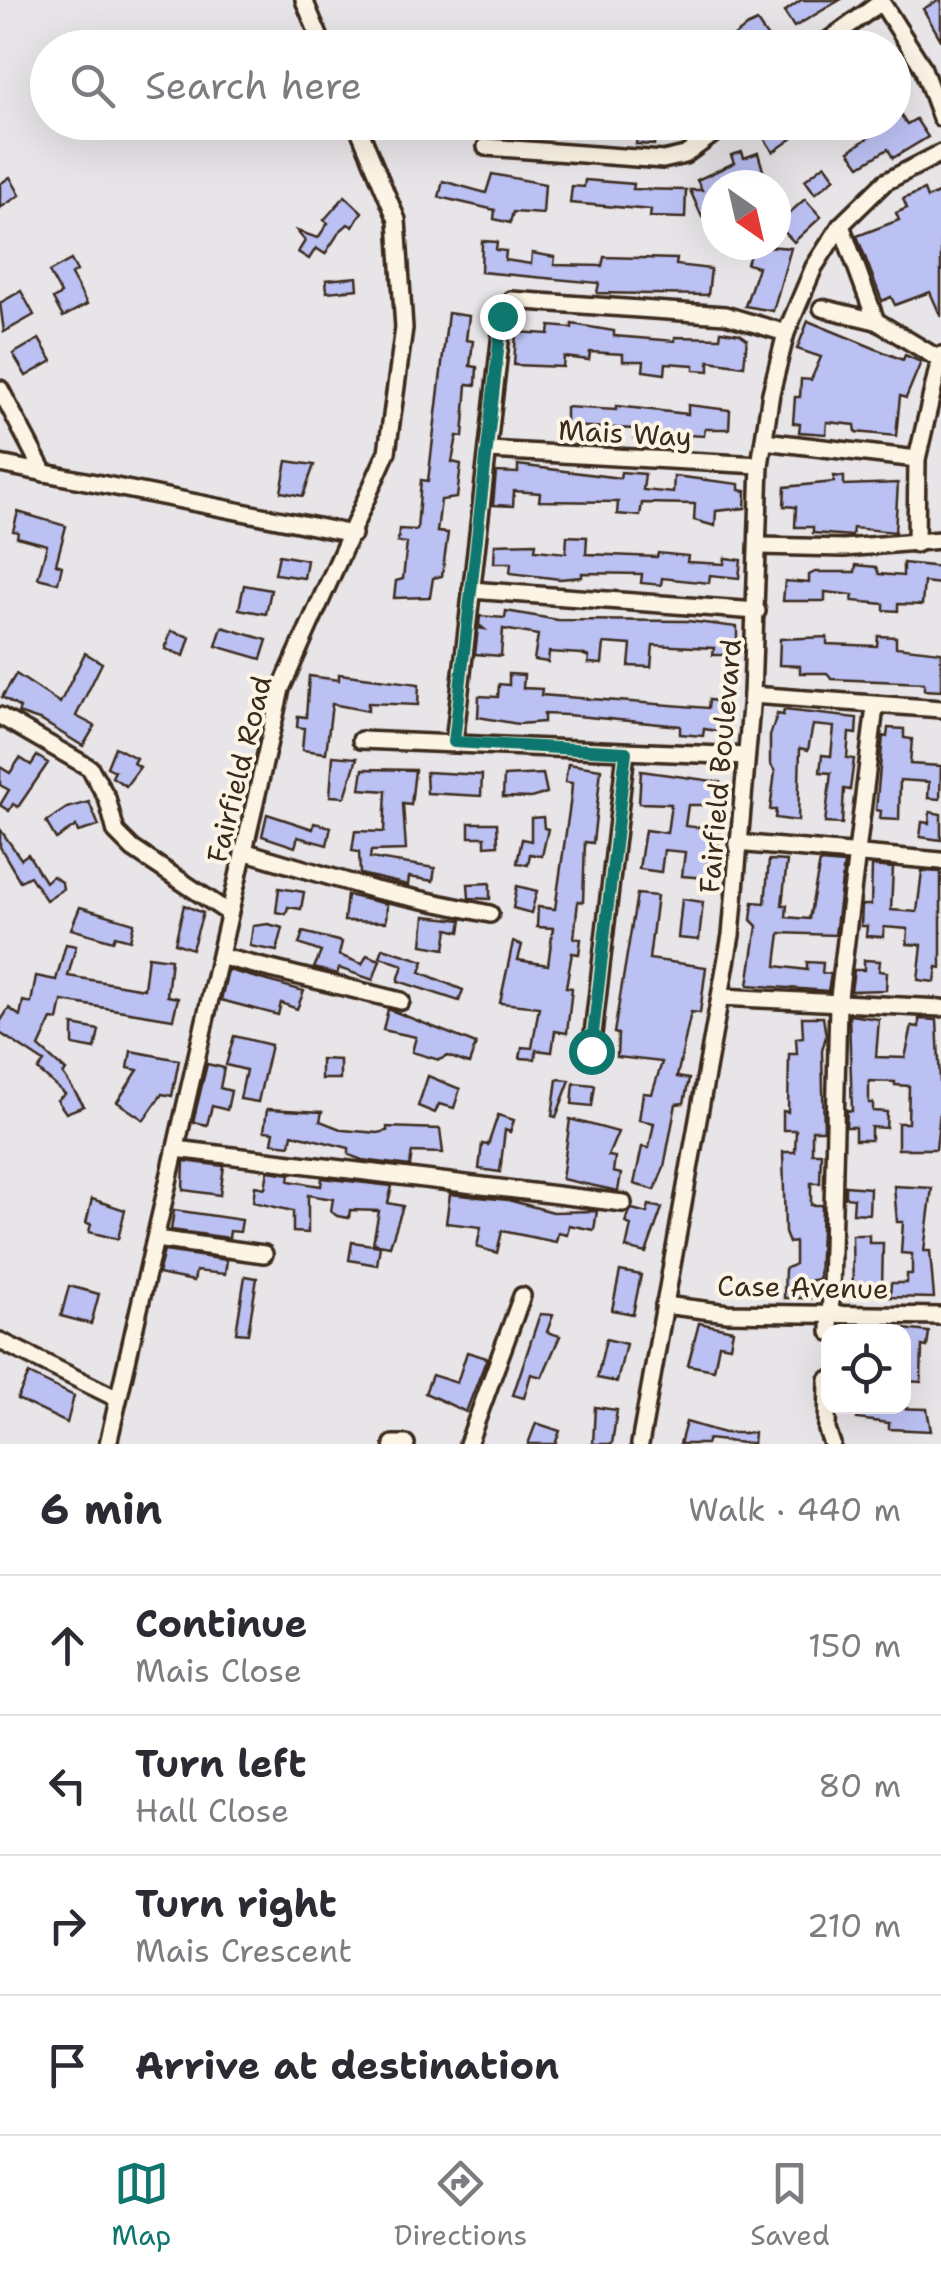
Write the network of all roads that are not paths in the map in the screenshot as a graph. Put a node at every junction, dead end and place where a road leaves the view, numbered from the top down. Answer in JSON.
{"nodes":[{"id":1,"x":304,"y":0,"type":"edge"},
{"id":2,"x":880,"y":1,"type":"edge"},
{"id":3,"x":316,"y":30,"type":"edge"},
{"id":4,"x":842,"y":30,"type":"edge"},
{"id":5,"x":899,"y":30,"type":"edge"},
{"id":6,"x":911,"y":49,"type":"edge"},
{"id":7,"x":941,"y":118,"type":"edge"},
{"id":8,"x":364,"y":140,"type":"edge"},
{"id":9,"x":705,"y":140,"type":"edge"},
{"id":10,"x":486,"y":147,"type":"dead end"},
{"id":11,"x":941,"y":153,"type":"edge"},
{"id":12,"x":841,"y":225,"type":"junction"},
{"id":13,"x":822,"y":308,"type":"dead end"},
{"id":14,"x":876,"y":321,"type":"junction"},
{"id":15,"x":786,"y":333,"type":"junction"},
{"id":16,"x":940,"y":357,"type":"edge"},
{"id":17,"x":0,"y":389,"type":"edge"},
{"id":18,"x":764,"y":441,"type":"junction"},
{"id":19,"x":488,"y":450,"type":"junction"},
{"id":20,"x":917,"y":459,"type":"junction"},
{"id":21,"x":0,"y":464,"type":"edge"},
{"id":22,"x":760,"y":465,"type":"junction"},
{"id":23,"x":44,"y":473,"type":"junction"},
{"id":24,"x":353,"y":534,"type":"junction"},
{"id":25,"x":941,"y":540,"type":"edge"},
{"id":26,"x":916,"y":544,"type":"junction"},
{"id":27,"x":760,"y":546,"type":"junction"},
{"id":28,"x":470,"y":590,"type":"junction"},
{"id":29,"x":757,"y":611,"type":"junction"},
{"id":30,"x":752,"y":695,"type":"junction"},
{"id":31,"x":875,"y":706,"type":"junction"},
{"id":32,"x":941,"y":710,"type":"edge"},
{"id":33,"x":0,"y":716,"type":"edge"},
{"id":34,"x":361,"y":740,"type":"dead end"},
{"id":35,"x":454,"y":742,"type":"junction"},
{"id":36,"x":626,"y":752,"type":"junction"},
{"id":37,"x":746,"y":756,"type":"junction"},
{"id":38,"x":737,"y":843,"type":"junction"},
{"id":39,"x":858,"y":850,"type":"junction"},
{"id":40,"x":244,"y":851,"type":"junction"},
{"id":41,"x":941,"y":860,"type":"edge"},
{"id":42,"x":229,"y":913,"type":"junction"},
{"id":43,"x":490,"y":914,"type":"dead end"},
{"id":44,"x":222,"y":957,"type":"junction"},
{"id":45,"x":721,"y":997,"type":"junction"},
{"id":46,"x":400,"y":1001,"type":"dead end"},
{"id":47,"x":838,"y":1005,"type":"junction"},
{"id":48,"x":941,"y":1008,"type":"edge"},
{"id":49,"x":591,"y":1051,"type":"dead end"},
{"id":50,"x":176,"y":1150,"type":"junction"},
{"id":51,"x":623,"y":1203,"type":"dead end"},
{"id":52,"x":156,"y":1238,"type":"junction"},
{"id":53,"x":264,"y":1254,"type":"dead end"},
{"id":54,"x":522,"y":1296,"type":"dead end"},
{"id":55,"x":664,"y":1305,"type":"junction"},
{"id":56,"x":830,"y":1312,"type":"junction"},
{"id":57,"x":941,"y":1316,"type":"edge"},
{"id":58,"x":830,"y":1324,"type":"edge"},
{"id":59,"x":0,"y":1341,"type":"edge"},
{"id":60,"x":118,"y":1400,"type":"junction"},
{"id":61,"x":108,"y":1444,"type":"edge"},
{"id":62,"x":393,"y":1444,"type":"edge"},
{"id":63,"x":406,"y":1444,"type":"edge"},
{"id":64,"x":468,"y":1444,"type":"edge"},
{"id":65,"x":640,"y":1444,"type":"edge"}],
"edges":[{"from":1,"to":3,"type":"street"},
{"from":2,"to":4,"type":"street"},
{"from":2,"to":5,"type":"street"},
{"from":6,"to":7,"type":"street"},
{"from":8,"to":24,"type":"street","name":"Fairfield Road"},
{"from":9,"to":10,"type":"street"},
{"from":11,"to":12,"type":"street","name":"Fairfield Boulevard"},
{"from":12,"to":14,"type":"street"},
{"from":12,"to":15,"type":"street","name":"Fairfield Boulevard"},
{"from":13,"to":14,"type":"street"},
{"from":14,"to":16,"type":"street"},
{"from":15,"to":18,"type":"street","name":"Fairfield Boulevard"},
{"from":15,"to":19,"type":"street"},
{"from":16,"to":20,"type":"street"},
{"from":17,"to":23,"type":"street"},
{"from":18,"to":20,"type":"street"},
{"from":18,"to":22,"type":"street","name":"Fairfield Boulevard"},
{"from":19,"to":22,"type":"street","name":"Mais Way"},
{"from":19,"to":28,"type":"street"},
{"from":20,"to":26,"type":"street"},
{"from":21,"to":23,"type":"street"},
{"from":22,"to":27,"type":"street","name":"Fairfield Boulevard"},
{"from":23,"to":24,"type":"street"},
{"from":24,"to":40,"type":"street","name":"Fairfield Road"},
{"from":25,"to":26,"type":"street"},
{"from":26,"to":27,"type":"street"},
{"from":27,"to":29,"type":"street","name":"Fairfield Boulevard"},
{"from":28,"to":29,"type":"street"},
{"from":28,"to":35,"type":"street"},
{"from":29,"to":30,"type":"street","name":"Fairfield Boulevard"},
{"from":30,"to":31,"type":"street"},
{"from":30,"to":37,"type":"street","name":"Fairfield Boulevard"},
{"from":31,"to":32,"type":"street"},
{"from":31,"to":39,"type":"street"},
{"from":33,"to":42,"type":"street"},
{"from":34,"to":35,"type":"street"},
{"from":35,"to":36,"type":"street"},
{"from":36,"to":37,"type":"street"},
{"from":36,"to":49,"type":"street"},
{"from":37,"to":38,"type":"street","name":"Fairfield Boulevard"},
{"from":38,"to":39,"type":"street"},
{"from":38,"to":45,"type":"street","name":"Fairfield Boulevard"},
{"from":39,"to":41,"type":"street"},
{"from":39,"to":47,"type":"street"},
{"from":40,"to":42,"type":"street","name":"Fairfield Road"},
{"from":40,"to":43,"type":"street"},
{"from":42,"to":44,"type":"street","name":"Fairfield Road"},
{"from":44,"to":46,"type":"street"},
{"from":44,"to":50,"type":"street","name":"Fairfield Road"},
{"from":45,"to":47,"type":"street"},
{"from":45,"to":55,"type":"street","name":"Fairfield Boulevard"},
{"from":47,"to":48,"type":"street"},
{"from":47,"to":56,"type":"street"},
{"from":50,"to":51,"type":"street"},
{"from":50,"to":52,"type":"street","name":"Fairfield Road"},
{"from":52,"to":53,"type":"street"},
{"from":52,"to":60,"type":"street","name":"Fairfield Road"},
{"from":54,"to":64,"type":"street"},
{"from":55,"to":56,"type":"street","name":"Case Avenue"},
{"from":55,"to":65,"type":"street","name":"Fairfield Boulevard"},
{"from":56,"to":57,"type":"street","name":"Case Avenue"},
{"from":56,"to":58,"type":"street"},
{"from":59,"to":60,"type":"street"},
{"from":60,"to":61,"type":"street","name":"Fairfield Road"},
{"from":62,"to":63,"type":"street"}]}
